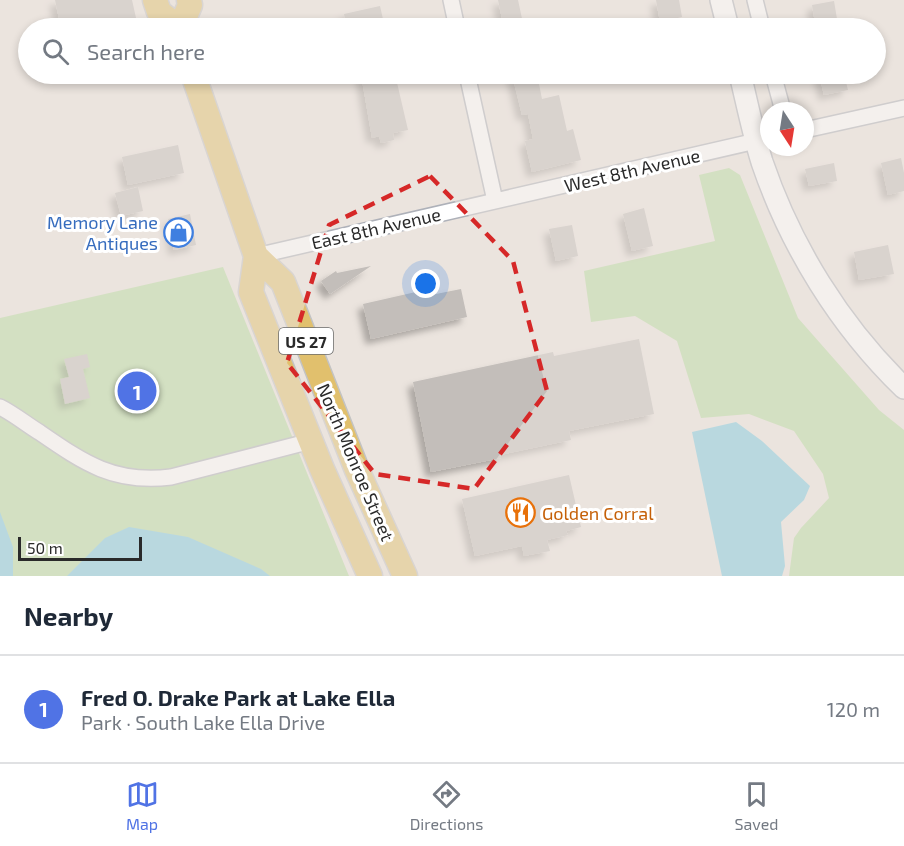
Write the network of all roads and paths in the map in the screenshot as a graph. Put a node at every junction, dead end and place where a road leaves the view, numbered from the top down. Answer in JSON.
{"nodes":[{"id":1,"x":155,"y":0,"type":"edge"},
{"id":2,"x":189,"y":0,"type":"edge"},
{"id":3,"x":451,"y":0,"type":"edge"},
{"id":4,"x":721,"y":0,"type":"edge"},
{"id":5,"x":755,"y":0,"type":"edge"},
{"id":6,"x":166,"y":18,"type":"edge"},
{"id":7,"x":184,"y":18,"type":"edge"},
{"id":8,"x":456,"y":18,"type":"edge"},
{"id":9,"x":726,"y":18,"type":"edge"},
{"id":10,"x":760,"y":18,"type":"edge"},
{"id":11,"x":196,"y":84,"type":"edge"},
{"id":12,"x":469,"y":84,"type":"edge"},
{"id":13,"x":743,"y":84,"type":"edge"},
{"id":14,"x":776,"y":84,"type":"edge"},
{"id":15,"x":781,"y":102,"type":"edge"},
{"id":16,"x":904,"y":108,"type":"edge"},
{"id":17,"x":814,"y":128,"type":"edge"},
{"id":18,"x":760,"y":131,"type":"edge"},
{"id":19,"x":760,"y":141,"type":"edge"},
{"id":20,"x":766,"y":156,"type":"edge"},
{"id":21,"x":495,"y":201,"type":"junction"},
{"id":22,"x":256,"y":256,"type":"junction"},
{"id":23,"x":904,"y":388,"type":"edge"},
{"id":24,"x":0,"y":407,"type":"edge"},
{"id":25,"x":343,"y":435,"type":"junction"},
{"id":26,"x":311,"y":441,"type":"junction"},
{"id":27,"x":370,"y":576,"type":"edge"},
{"id":28,"x":405,"y":576,"type":"edge"}],
"edges":[{"from":1,"to":6,"type":"main road"},
{"from":2,"to":7,"type":"main road"},
{"from":3,"to":8,"type":"street"},
{"from":4,"to":9,"type":"main road"},
{"from":5,"to":10,"type":"street"},
{"from":11,"to":22,"type":"main road","name":"North Monroe Street","number":"US 27"},
{"from":12,"to":21,"type":"street"},
{"from":13,"to":18,"type":"main road"},
{"from":14,"to":15,"type":"street"},
{"from":16,"to":17,"type":"street"},
{"from":19,"to":21,"type":"street","name":"West 8th Avenue"},
{"from":20,"to":23,"type":"main road"},
{"from":21,"to":22,"type":"street","name":"East 8th Avenue"},
{"from":22,"to":25,"type":"main road","name":"North Monroe Street","number":"US 27"},
{"from":22,"to":26,"type":"main road","name":"North Monroe Street","number":"US 27"},
{"from":24,"to":26,"type":"street"},
{"from":25,"to":26,"type":"main road"},
{"from":25,"to":28,"type":"main road","name":"North Monroe Street","number":"US 27"},
{"from":26,"to":27,"type":"main road","name":"North Monroe Street","number":"US 27"}]}
